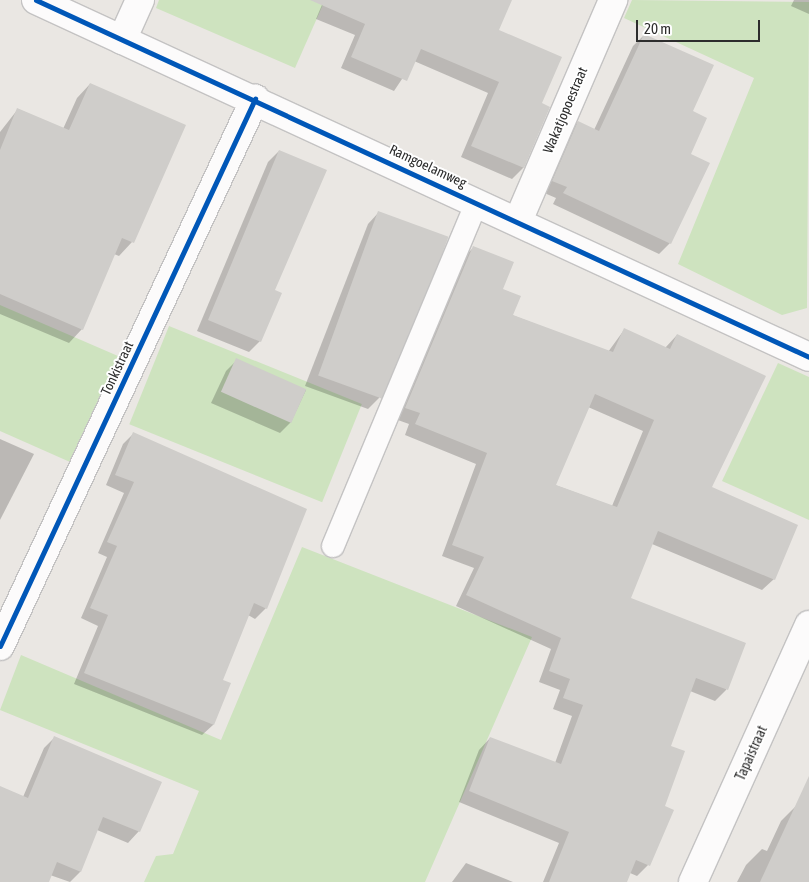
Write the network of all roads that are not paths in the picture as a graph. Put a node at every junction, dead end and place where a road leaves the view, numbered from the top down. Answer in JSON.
{"nodes":[{"id":1,"x":36,"y":0,"type":"edge"},
{"id":2,"x":140,"y":0,"type":"edge"},
{"id":3,"x":613,"y":0,"type":"edge"},
{"id":4,"x":122,"y":40,"type":"junction"},
{"id":5,"x":255,"y":100,"type":"junction"},
{"id":6,"x":477,"y":202,"type":"junction"},
{"id":7,"x":518,"y":221,"type":"junction"},
{"id":8,"x":808,"y":353,"type":"edge"},
{"id":9,"x":334,"y":546,"type":"dead end"},
{"id":10,"x":809,"y":625,"type":"edge"},
{"id":11,"x":0,"y":646,"type":"edge"},
{"id":12,"x":693,"y":882,"type":"edge"}],
"edges":[{"from":1,"to":4,"type":"street","name":"Ramgoelamweg"},
{"from":2,"to":4,"type":"street"},
{"from":3,"to":7,"type":"street","name":"Wakatjopoestraat"},
{"from":4,"to":5,"type":"street","name":"Ramgoelamweg"},
{"from":5,"to":6,"type":"street","name":"Ramgoelamweg"},
{"from":5,"to":11,"type":"street","name":"Tonkistraat"},
{"from":6,"to":7,"type":"street","name":"Ramgoelamweg"},
{"from":6,"to":9,"type":"lane"},
{"from":7,"to":8,"type":"street","name":"Ramgoelamweg"},
{"from":10,"to":12,"type":"street","name":"Tapaistraat"}]}
